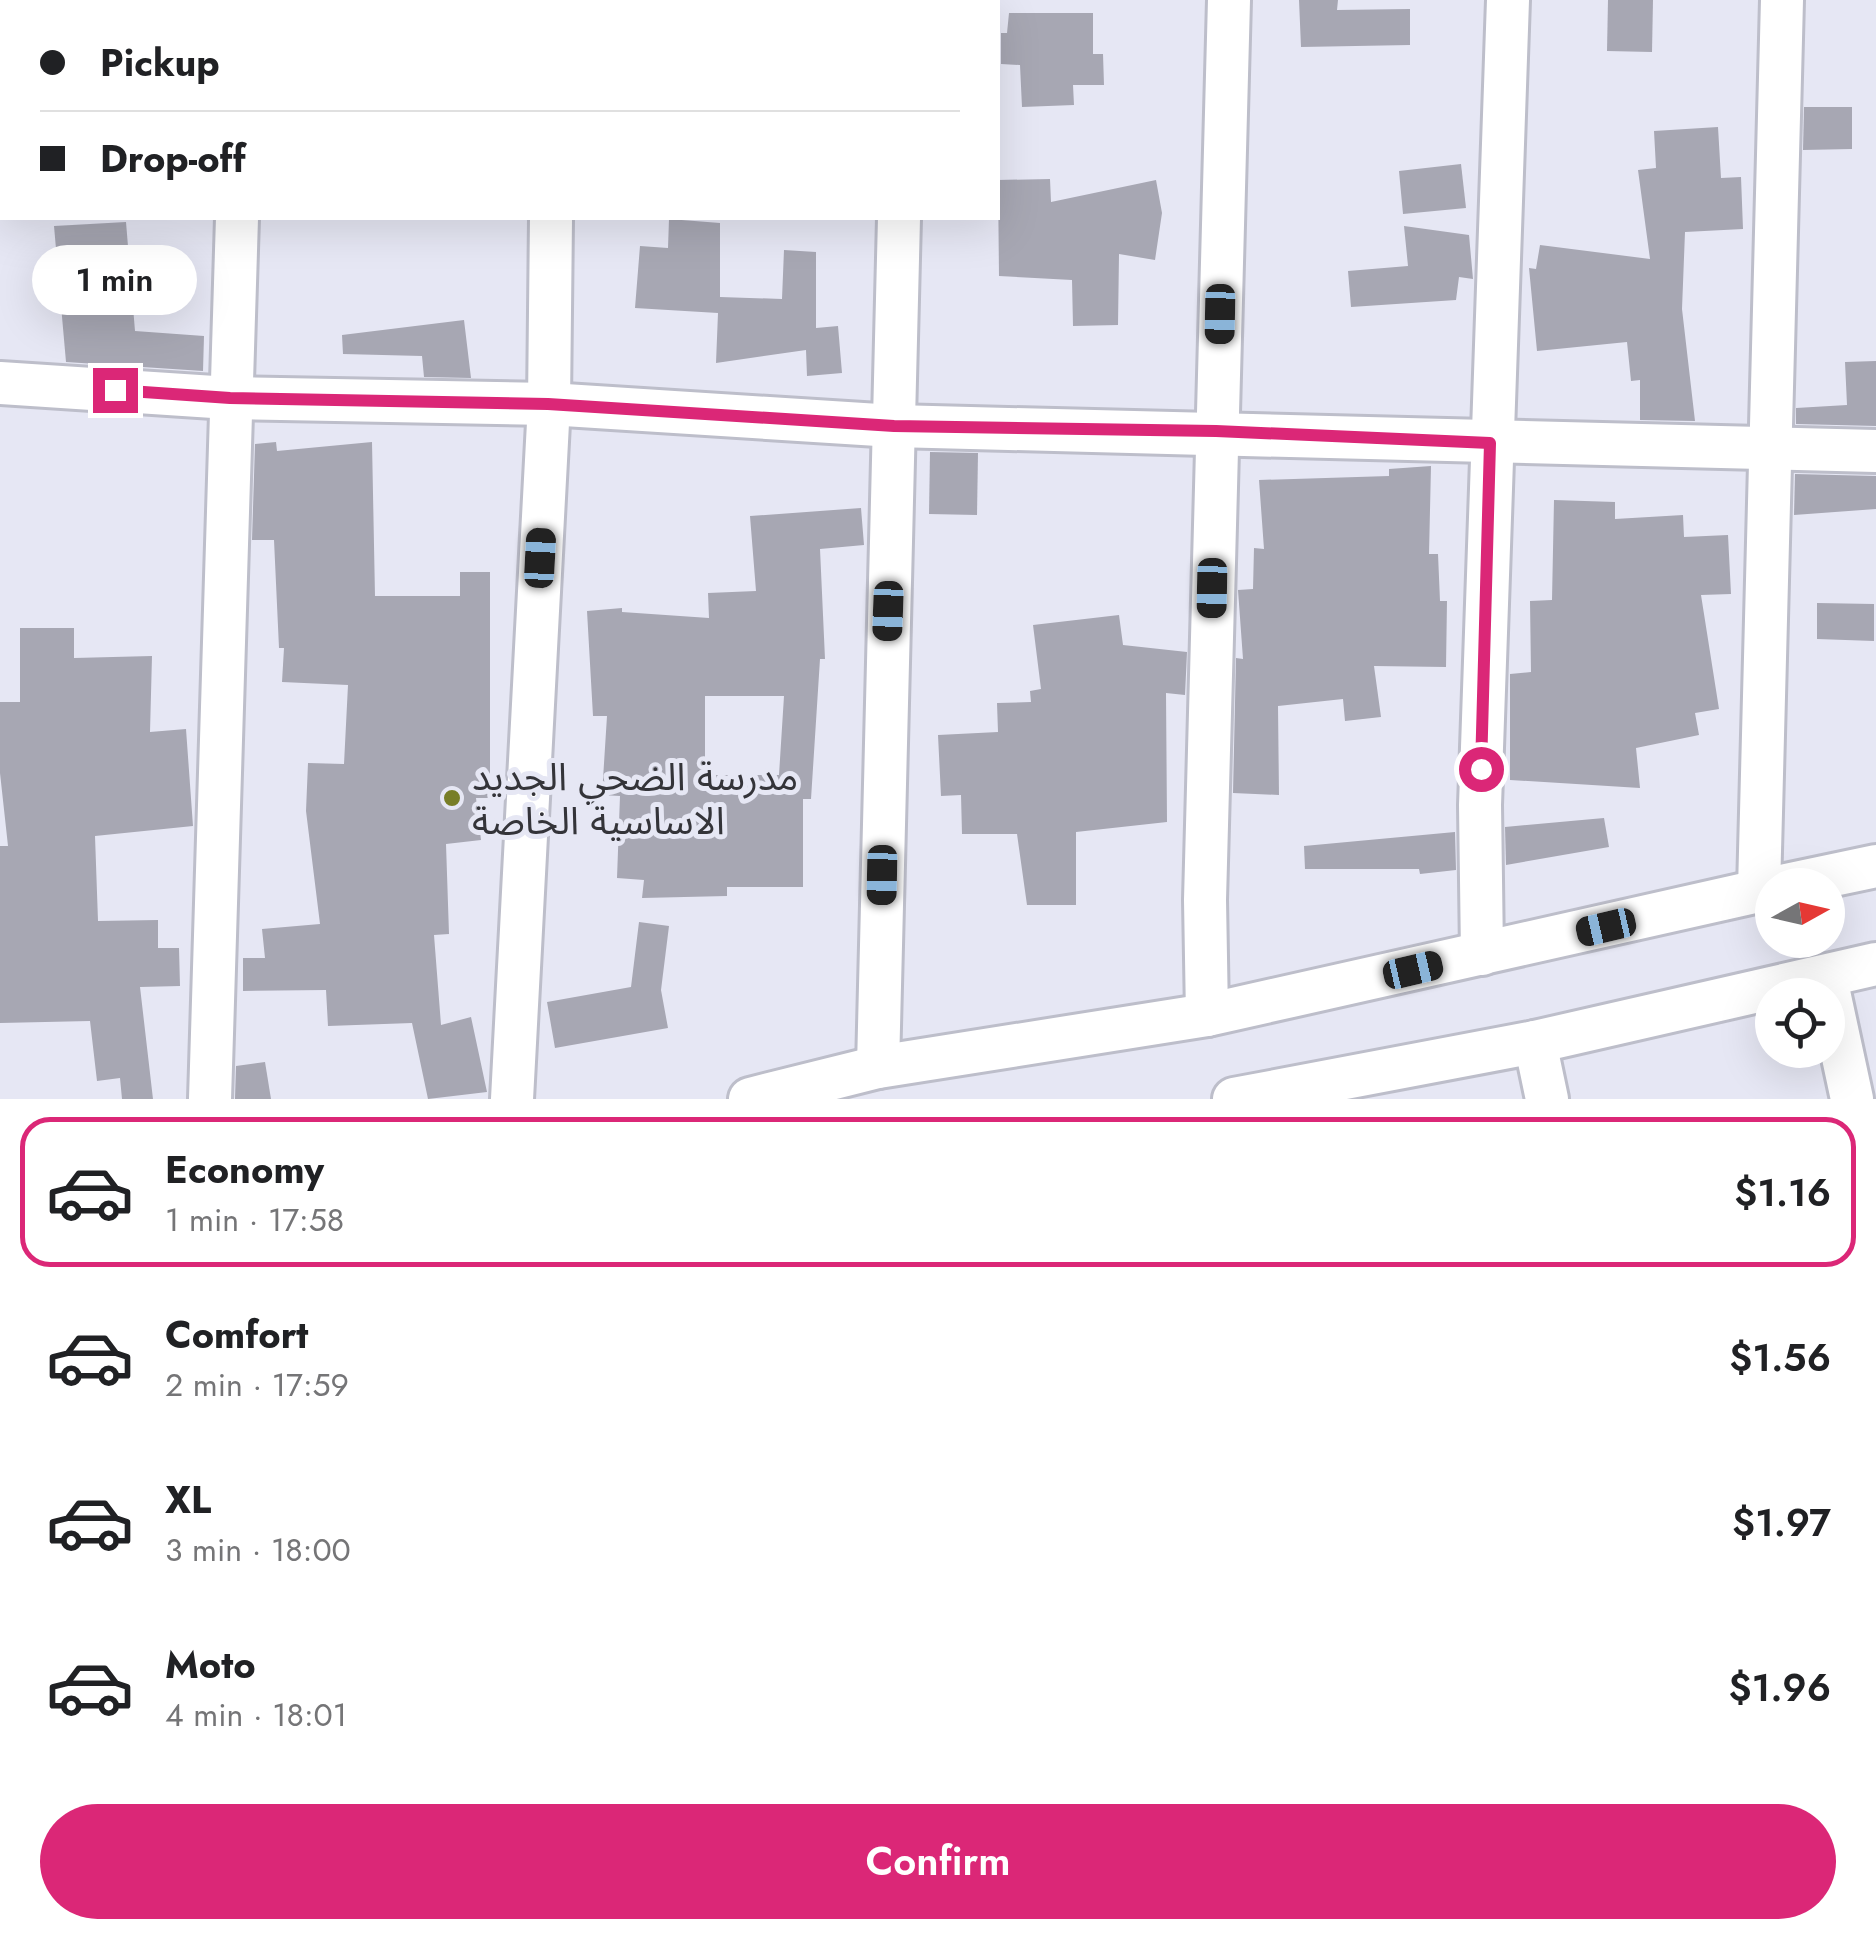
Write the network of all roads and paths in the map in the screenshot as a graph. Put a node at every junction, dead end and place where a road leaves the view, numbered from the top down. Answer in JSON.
{"nodes":[{"id":1,"x":1229,"y":0,"type":"edge"},
{"id":2,"x":1508,"y":0,"type":"edge"},
{"id":3,"x":1782,"y":0,"type":"edge"},
{"id":4,"x":237,"y":220,"type":"edge"},
{"id":5,"x":552,"y":220,"type":"edge"},
{"id":6,"x":899,"y":220,"type":"edge"},
{"id":7,"x":0,"y":383,"type":"edge"},
{"id":8,"x":230,"y":398,"type":"junction"},
{"id":9,"x":548,"y":404,"type":"junction"},
{"id":10,"x":894,"y":426,"type":"junction"},
{"id":11,"x":1216,"y":431,"type":"junction"},
{"id":12,"x":1490,"y":443,"type":"junction"},
{"id":13,"x":1768,"y":450,"type":"junction"},
{"id":14,"x":1876,"y":452,"type":"edge"},
{"id":15,"x":1876,"y":866,"type":"edge"},
{"id":16,"x":1773,"y":868,"type":"edge"},
{"id":17,"x":1845,"y":873,"type":"edge"},
{"id":18,"x":1755,"y":892,"type":"edge"},
{"id":19,"x":1482,"y":954,"type":"junction"},
{"id":20,"x":1876,"y":964,"type":"edge"},
{"id":21,"x":1826,"y":978,"type":"edge"},
{"id":22,"x":1755,"y":994,"type":"edge"},
{"id":23,"x":1206,"y":1015,"type":"junction"},
{"id":24,"x":1536,"y":1042,"type":"junction"},
{"id":25,"x":1845,"y":1066,"type":"edge"},
{"id":26,"x":878,"y":1067,"type":"junction"},
{"id":27,"x":210,"y":1099,"type":"edge"},
{"id":28,"x":512,"y":1099,"type":"edge"},
{"id":29,"x":750,"y":1099,"type":"edge"},
{"id":30,"x":1234,"y":1099,"type":"edge"},
{"id":31,"x":1547,"y":1099,"type":"edge"},
{"id":32,"x":1852,"y":1099,"type":"edge"}],
"edges":[{"from":1,"to":11,"type":"street"},
{"from":2,"to":12,"type":"street"},
{"from":3,"to":13,"type":"street"},
{"from":4,"to":8,"type":"street"},
{"from":5,"to":9,"type":"street"},
{"from":6,"to":10,"type":"street"},
{"from":7,"to":8,"type":"street"},
{"from":8,"to":9,"type":"street"},
{"from":8,"to":27,"type":"street"},
{"from":9,"to":10,"type":"street"},
{"from":9,"to":28,"type":"street"},
{"from":10,"to":11,"type":"street"},
{"from":10,"to":26,"type":"street"},
{"from":11,"to":12,"type":"street"},
{"from":11,"to":23,"type":"street"},
{"from":12,"to":13,"type":"street"},
{"from":12,"to":19,"type":"street"},
{"from":13,"to":14,"type":"street"},
{"from":13,"to":16,"type":"street"},
{"from":15,"to":17,"type":"street"},
{"from":18,"to":19,"type":"street"},
{"from":19,"to":23,"type":"street"},
{"from":20,"to":21,"type":"street"},
{"from":22,"to":24,"type":"street"},
{"from":23,"to":26,"type":"street"},
{"from":24,"to":30,"type":"street"},
{"from":24,"to":31,"type":"street"},
{"from":25,"to":32,"type":"street"},
{"from":26,"to":29,"type":"street"}]}
